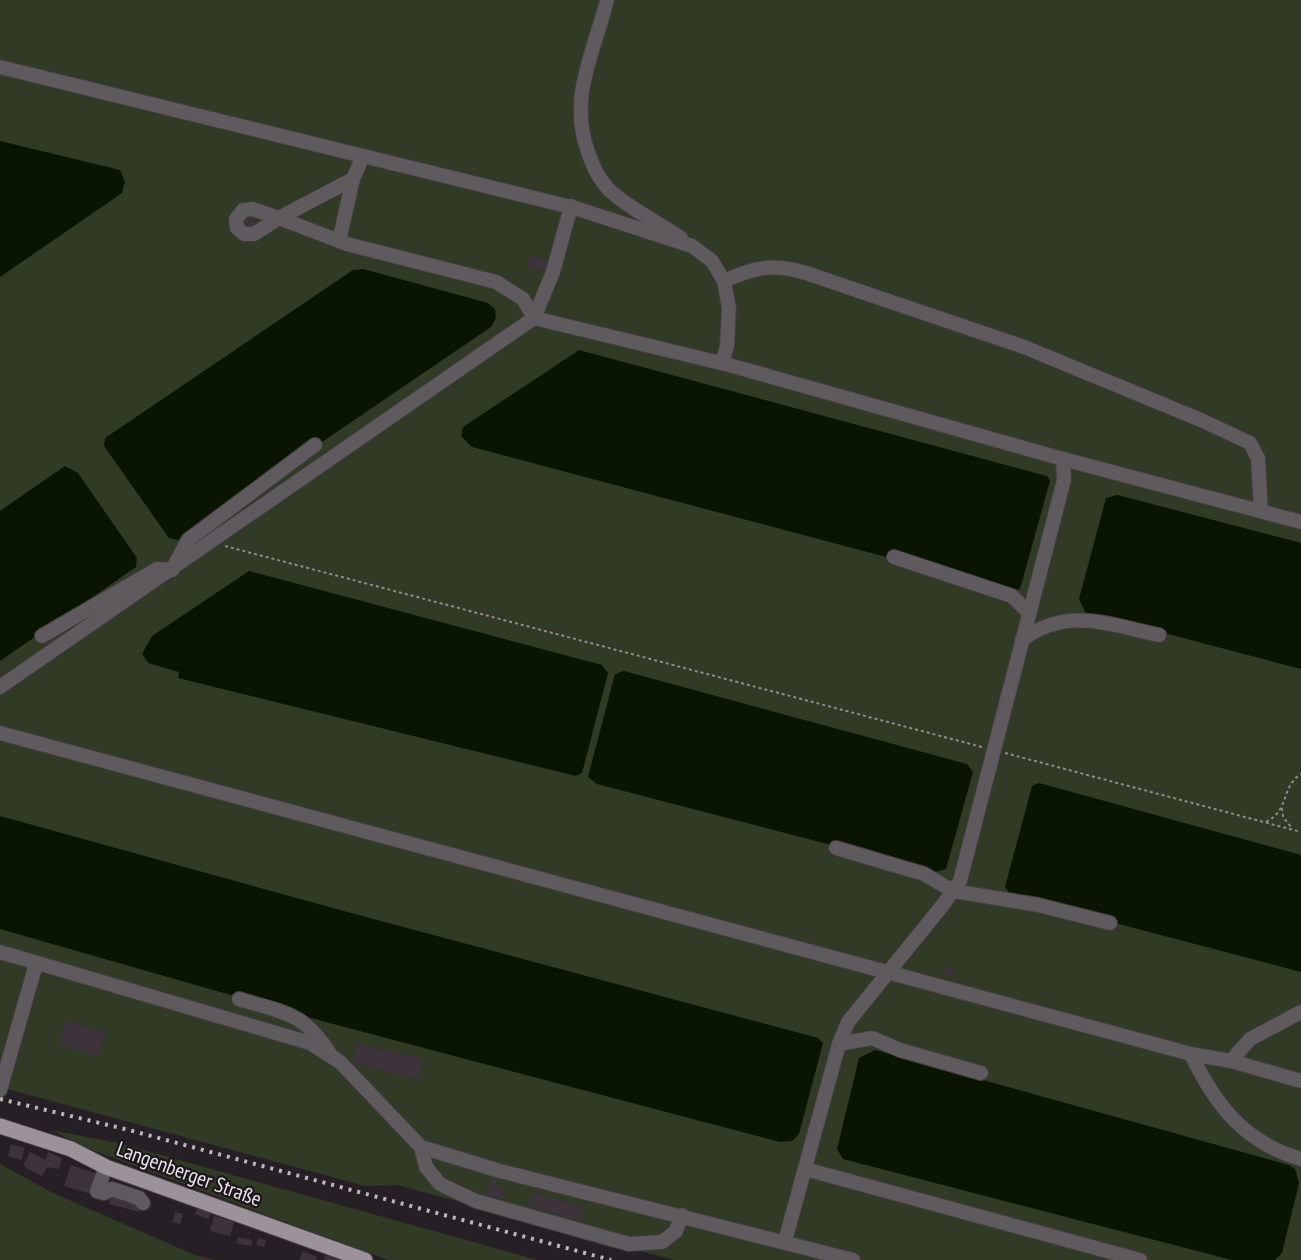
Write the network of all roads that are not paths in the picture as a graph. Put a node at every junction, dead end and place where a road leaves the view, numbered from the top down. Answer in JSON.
{"nodes":[{"id":1,"x":607,"y":4,"type":"edge"},
{"id":2,"x":0,"y":67,"type":"edge"},
{"id":3,"x":363,"y":156,"type":"junction"},
{"id":4,"x":353,"y":178,"type":"junction"},
{"id":5,"x":571,"y":207,"type":"junction"},
{"id":6,"x":339,"y":241,"type":"junction"},
{"id":7,"x":692,"y":246,"type":"junction"},
{"id":8,"x":724,"y":281,"type":"junction"},
{"id":9,"x":534,"y":318,"type":"junction"},
{"id":10,"x":722,"y":363,"type":"junction"},
{"id":11,"x":315,"y":445,"type":"dead end"},
{"id":12,"x":1063,"y":459,"type":"junction"},
{"id":13,"x":1261,"y":511,"type":"junction"},
{"id":14,"x":1301,"y":522,"type":"edge"},
{"id":15,"x":894,"y":558,"type":"dead end"},
{"id":16,"x":172,"y":570,"type":"junction"},
{"id":17,"x":1029,"y":614,"type":"junction"},
{"id":18,"x":1159,"y":635,"type":"dead end"},
{"id":19,"x":42,"y":636,"type":"dead end"},
{"id":20,"x":1022,"y":640,"type":"junction"},
{"id":21,"x":0,"y":687,"type":"edge"},
{"id":22,"x":0,"y":733,"type":"edge"},
{"id":23,"x":836,"y":848,"type":"dead end"},
{"id":24,"x":953,"y":891,"type":"junction"},
{"id":25,"x":1110,"y":923,"type":"dead end"},
{"id":26,"x":0,"y":952,"type":"edge"},
{"id":27,"x":36,"y":964,"type":"junction"},
{"id":28,"x":888,"y":972,"type":"junction"},
{"id":29,"x":239,"y":999,"type":"dead end"},
{"id":30,"x":1301,"y":1012,"type":"edge"},
{"id":31,"x":839,"y":1044,"type":"junction"},
{"id":32,"x":1191,"y":1054,"type":"junction"},
{"id":33,"x":331,"y":1056,"type":"junction"},
{"id":34,"x":1231,"y":1061,"type":"junction"},
{"id":35,"x":981,"y":1073,"type":"dead end"},
{"id":36,"x":1301,"y":1081,"type":"edge"},
{"id":37,"x":0,"y":1090,"type":"edge"},
{"id":38,"x":0,"y":1126,"type":"edge"},
{"id":39,"x":421,"y":1147,"type":"junction"},
{"id":40,"x":1301,"y":1159,"type":"edge"},
{"id":41,"x":106,"y":1167,"type":"junction"},
{"id":42,"x":804,"y":1168,"type":"junction"},
{"id":43,"x":143,"y":1203,"type":"dead end"},
{"id":44,"x":682,"y":1215,"type":"junction"},
{"id":45,"x":785,"y":1241,"type":"junction"},
{"id":46,"x":365,"y":1260,"type":"edge"},
{"id":47,"x":853,"y":1260,"type":"edge"},
{"id":48,"x":1140,"y":1260,"type":"edge"}],
"edges":[{"from":1,"to":7,"type":"lane"},
{"from":2,"to":3,"type":"lane"},
{"from":3,"to":4,"type":"lane"},
{"from":3,"to":5,"type":"lane"},
{"from":4,"to":6,"type":"lane"},
{"from":4,"to":6,"type":"lane"},
{"from":5,"to":7,"type":"lane"},
{"from":5,"to":9,"type":"lane"},
{"from":6,"to":9,"type":"lane"},
{"from":7,"to":8,"type":"lane"},
{"from":8,"to":10,"type":"lane"},
{"from":8,"to":13,"type":"lane"},
{"from":9,"to":10,"type":"lane"},
{"from":9,"to":16,"type":"lane"},
{"from":10,"to":12,"type":"lane"},
{"from":11,"to":16,"type":"lane"},
{"from":12,"to":13,"type":"lane"},
{"from":12,"to":17,"type":"lane"},
{"from":13,"to":14,"type":"lane"},
{"from":15,"to":17,"type":"lane"},
{"from":16,"to":19,"type":"lane"},
{"from":16,"to":21,"type":"lane"},
{"from":17,"to":20,"type":"lane"},
{"from":18,"to":20,"type":"lane"},
{"from":20,"to":24,"type":"lane"},
{"from":22,"to":28,"type":"lane"},
{"from":23,"to":24,"type":"lane"},
{"from":24,"to":25,"type":"lane"},
{"from":24,"to":28,"type":"lane"},
{"from":26,"to":27,"type":"lane"},
{"from":27,"to":33,"type":"lane"},
{"from":27,"to":37,"type":"lane"},
{"from":28,"to":31,"type":"lane"},
{"from":28,"to":32,"type":"lane"},
{"from":29,"to":33,"type":"lane"},
{"from":30,"to":34,"type":"lane"},
{"from":31,"to":35,"type":"lane"},
{"from":31,"to":42,"type":"lane"},
{"from":32,"to":34,"type":"lane"},
{"from":32,"to":40,"type":"lane"},
{"from":33,"to":39,"type":"lane"},
{"from":34,"to":36,"type":"lane"},
{"from":38,"to":41,"type":"main road","name":"Langenberger Straße"},
{"from":39,"to":44,"type":"lane"},
{"from":39,"to":44,"type":"lane"},
{"from":41,"to":43,"type":"lane"},
{"from":41,"to":46,"type":"main road","name":"Langenberger Straße"},
{"from":42,"to":45,"type":"lane"},
{"from":42,"to":48,"type":"lane"},
{"from":44,"to":45,"type":"lane"},
{"from":45,"to":47,"type":"lane"}]}
